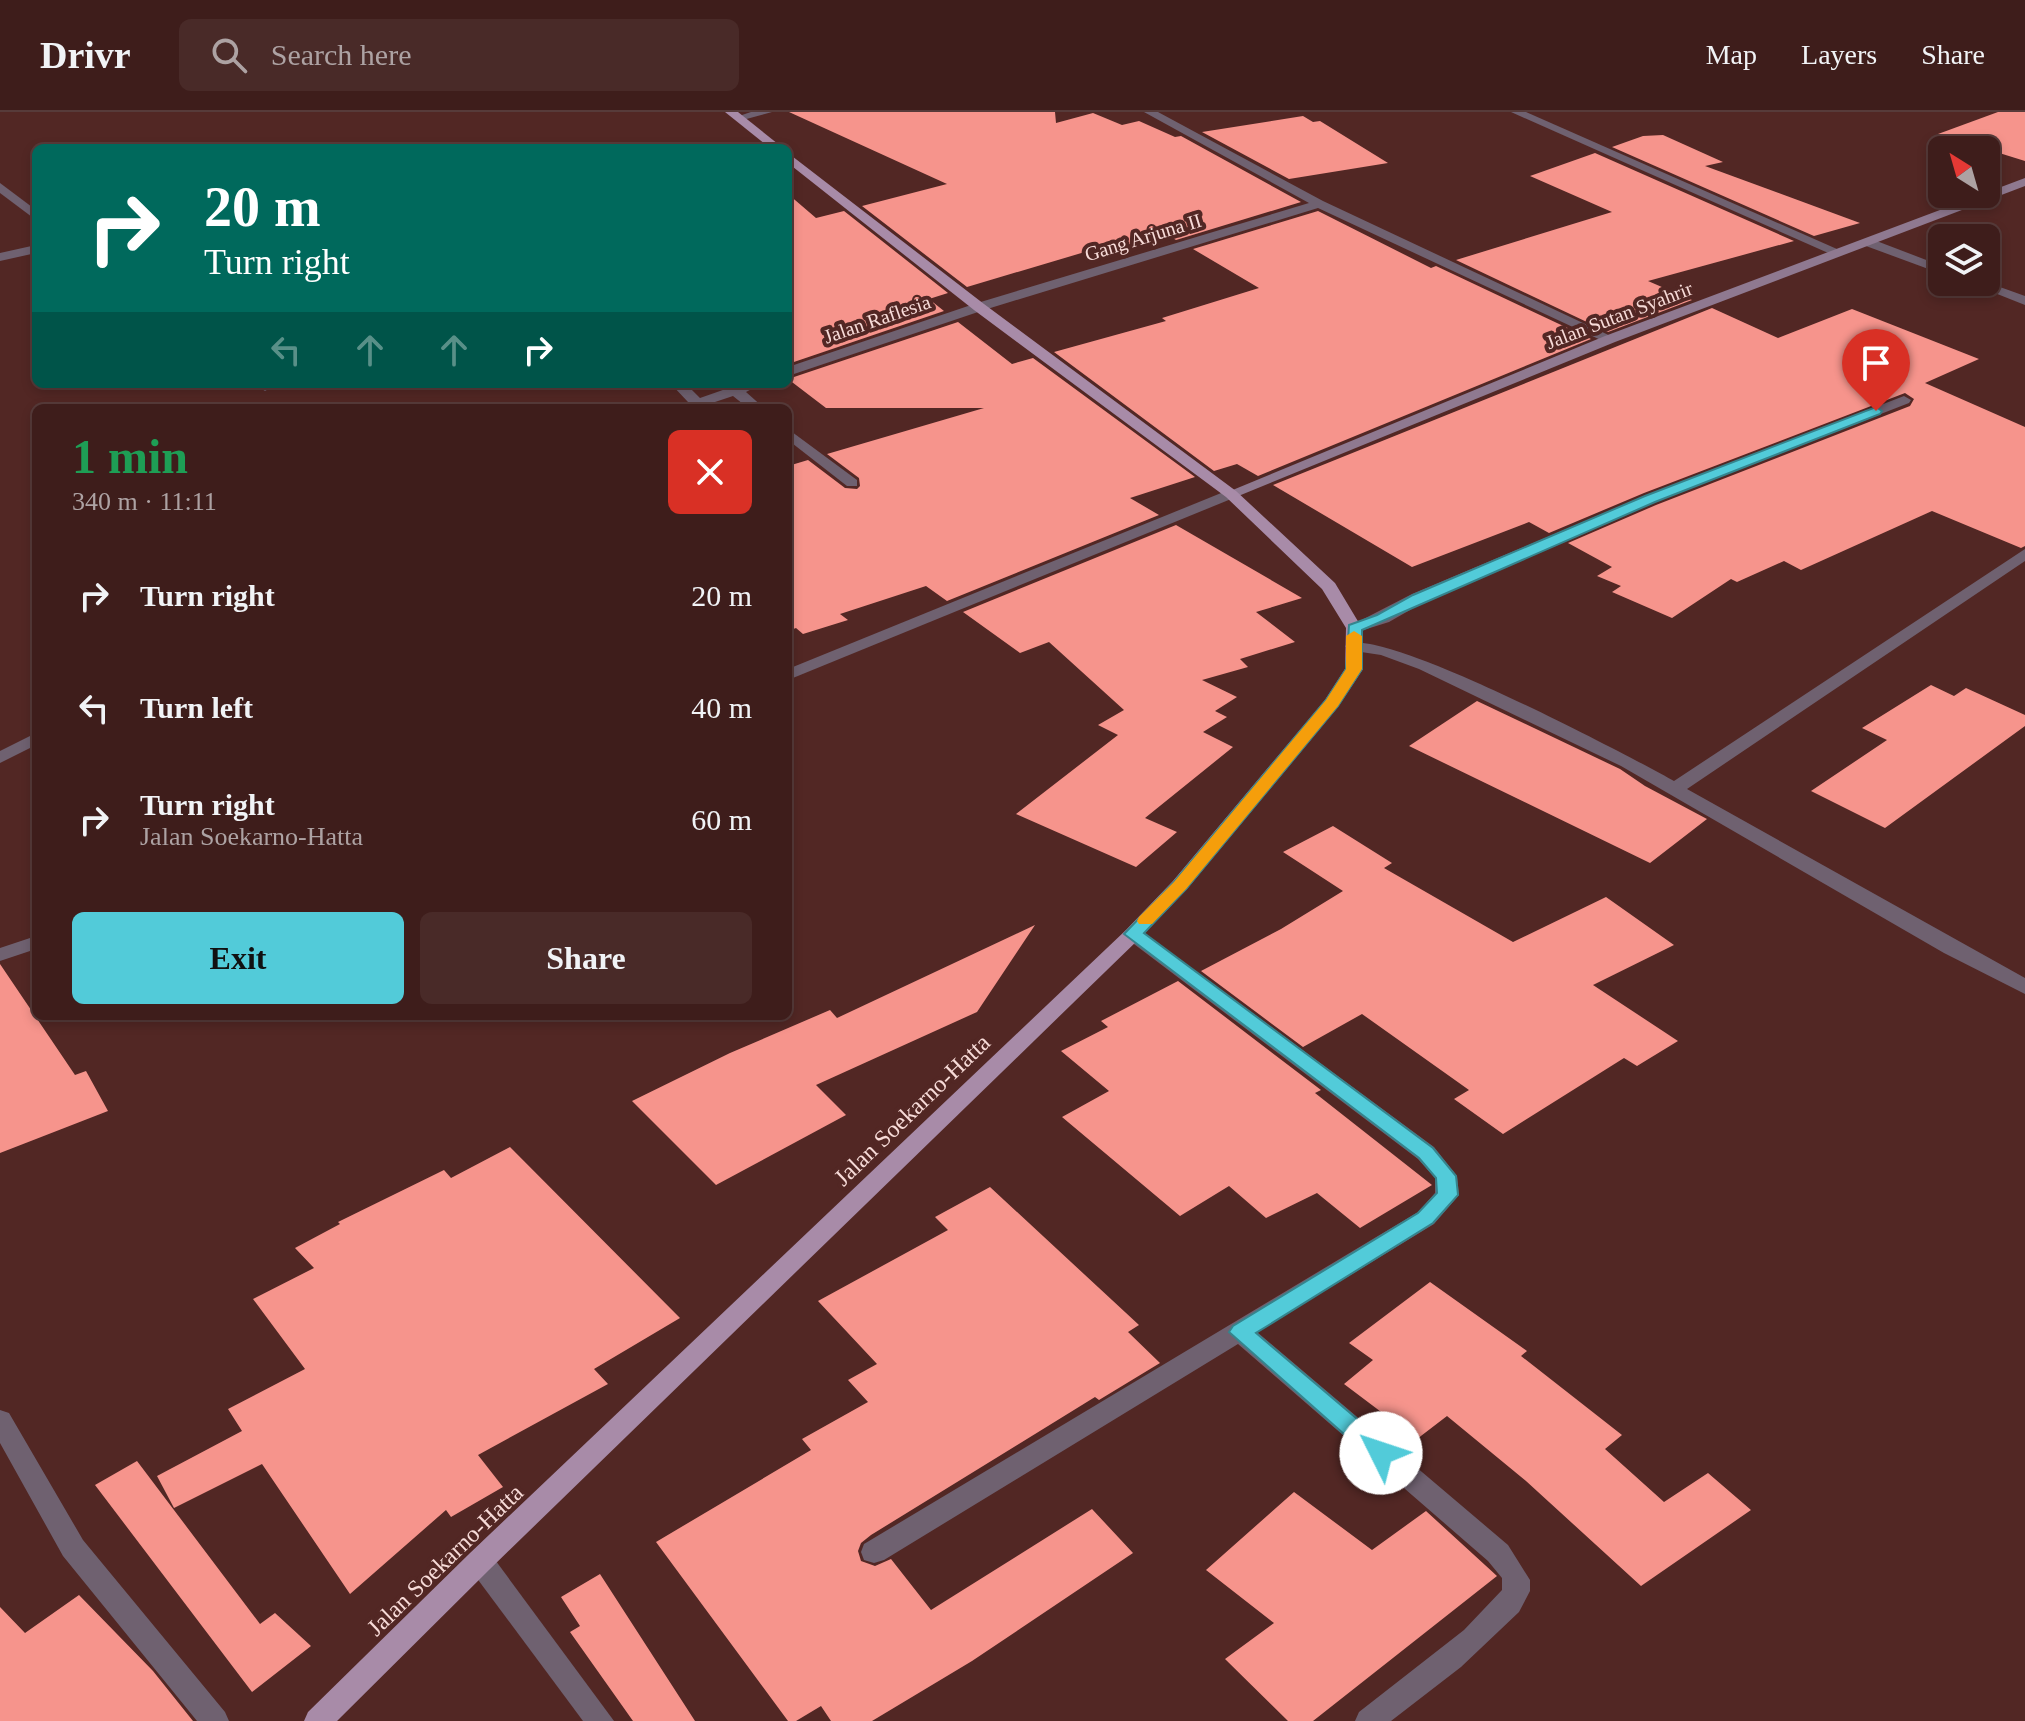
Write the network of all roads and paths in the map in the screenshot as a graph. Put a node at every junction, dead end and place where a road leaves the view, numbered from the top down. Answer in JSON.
{"nodes":[{"id":1,"x":766,"y":112,"type":"edge"},
{"id":2,"x":1150,"y":112,"type":"edge"},
{"id":3,"x":1517,"y":112,"type":"edge"},
{"id":4,"x":735,"y":115,"type":"edge"},
{"id":5,"x":772,"y":144,"type":"edge"},
{"id":6,"x":792,"y":160,"type":"edge"},
{"id":7,"x":2025,"y":182,"type":"edge"},
{"id":8,"x":0,"y":187,"type":"edge"},
{"id":9,"x":1319,"y":204,"type":"junction"},
{"id":10,"x":32,"y":213,"type":"edge"},
{"id":11,"x":1870,"y":243,"type":"junction"},
{"id":12,"x":32,"y":250,"type":"edge"},
{"id":13,"x":1840,"y":253,"type":"junction"},
{"id":14,"x":0,"y":257,"type":"edge"},
{"id":15,"x":1928,"y":265,"type":"edge"},
{"id":16,"x":2000,"y":292,"type":"edge"},
{"id":17,"x":2025,"y":301,"type":"edge"},
{"id":18,"x":979,"y":307,"type":"junction"},
{"id":19,"x":1610,"y":339,"type":"junction"},
{"id":20,"x":792,"y":371,"type":"edge"},
{"id":21,"x":741,"y":388,"type":"edge"},
{"id":22,"x":735,"y":390,"type":"junction"},
{"id":23,"x":1904,"y":400,"type":"dead end"},
{"id":24,"x":696,"y":404,"type":"edge"},
{"id":25,"x":752,"y":404,"type":"edge"},
{"id":26,"x":792,"y":436,"type":"edge"},
{"id":27,"x":852,"y":483,"type":"dead end"},
{"id":28,"x":1231,"y":494,"type":"junction"},
{"id":29,"x":2025,"y":554,"type":"edge"},
{"id":30,"x":1354,"y":637,"type":"junction"},
{"id":31,"x":792,"y":673,"type":"edge"},
{"id":32,"x":32,"y":740,"type":"edge"},
{"id":33,"x":0,"y":758,"type":"edge"},
{"id":34,"x":1674,"y":789,"type":"junction"},
{"id":35,"x":1133,"y":934,"type":"junction"},
{"id":36,"x":32,"y":943,"type":"edge"},
{"id":37,"x":0,"y":955,"type":"edge"},
{"id":38,"x":2025,"y":987,"type":"edge"},
{"id":39,"x":1240,"y":1332,"type":"junction"},
{"id":40,"x":0,"y":1420,"type":"edge"},
{"id":41,"x":874,"y":1552,"type":"dead end"},
{"id":42,"x":480,"y":1561,"type":"junction"},
{"id":43,"x":215,"y":1721,"type":"edge"},
{"id":44,"x":318,"y":1721,"type":"edge"},
{"id":45,"x":600,"y":1721,"type":"edge"},
{"id":46,"x":1369,"y":1721,"type":"edge"}],
"edges":[{"from":1,"to":4,"type":"street"},
{"from":2,"to":9,"type":"street"},
{"from":3,"to":13,"type":"street"},
{"from":4,"to":5,"type":"main road"},
{"from":6,"to":18,"type":"main road"},
{"from":7,"to":11,"type":"street","name":"Jalan Sutan Syahrir"},
{"from":8,"to":10,"type":"street"},
{"from":9,"to":18,"type":"street","name":"Gang Arjuna II"},
{"from":9,"to":19,"type":"street"},
{"from":11,"to":13,"type":"street","name":"Jalan Sutan Syahrir"},
{"from":11,"to":15,"type":"street"},
{"from":12,"to":14,"type":"street"},
{"from":13,"to":19,"type":"street","name":"Jalan Sutan Syahrir"},
{"from":16,"to":17,"type":"street"},
{"from":18,"to":20,"type":"street","name":"Jalan Raflesia"},
{"from":18,"to":28,"type":"main road"},
{"from":19,"to":28,"type":"street","name":"Jalan Sutan Syahrir"},
{"from":21,"to":22,"type":"street"},
{"from":22,"to":24,"type":"street"},
{"from":22,"to":25,"type":"street"},
{"from":23,"to":30,"type":"street"},
{"from":26,"to":27,"type":"street"},
{"from":28,"to":30,"type":"main road"},
{"from":28,"to":31,"type":"street"},
{"from":29,"to":34,"type":"street"},
{"from":30,"to":34,"type":"street"},
{"from":30,"to":35,"type":"main road","name":"Jalan Soekarno-Hatta"},
{"from":32,"to":33,"type":"street"},
{"from":34,"to":38,"type":"street"},
{"from":35,"to":39,"type":"street"},
{"from":35,"to":42,"type":"main road","name":"Jalan Soekarno-Hatta"},
{"from":36,"to":37,"type":"street"},
{"from":39,"to":41,"type":"street"},
{"from":39,"to":46,"type":"street"},
{"from":40,"to":43,"type":"street"},
{"from":42,"to":44,"type":"main road","name":"Jalan Soekarno-Hatta"},
{"from":42,"to":45,"type":"street"}]}
